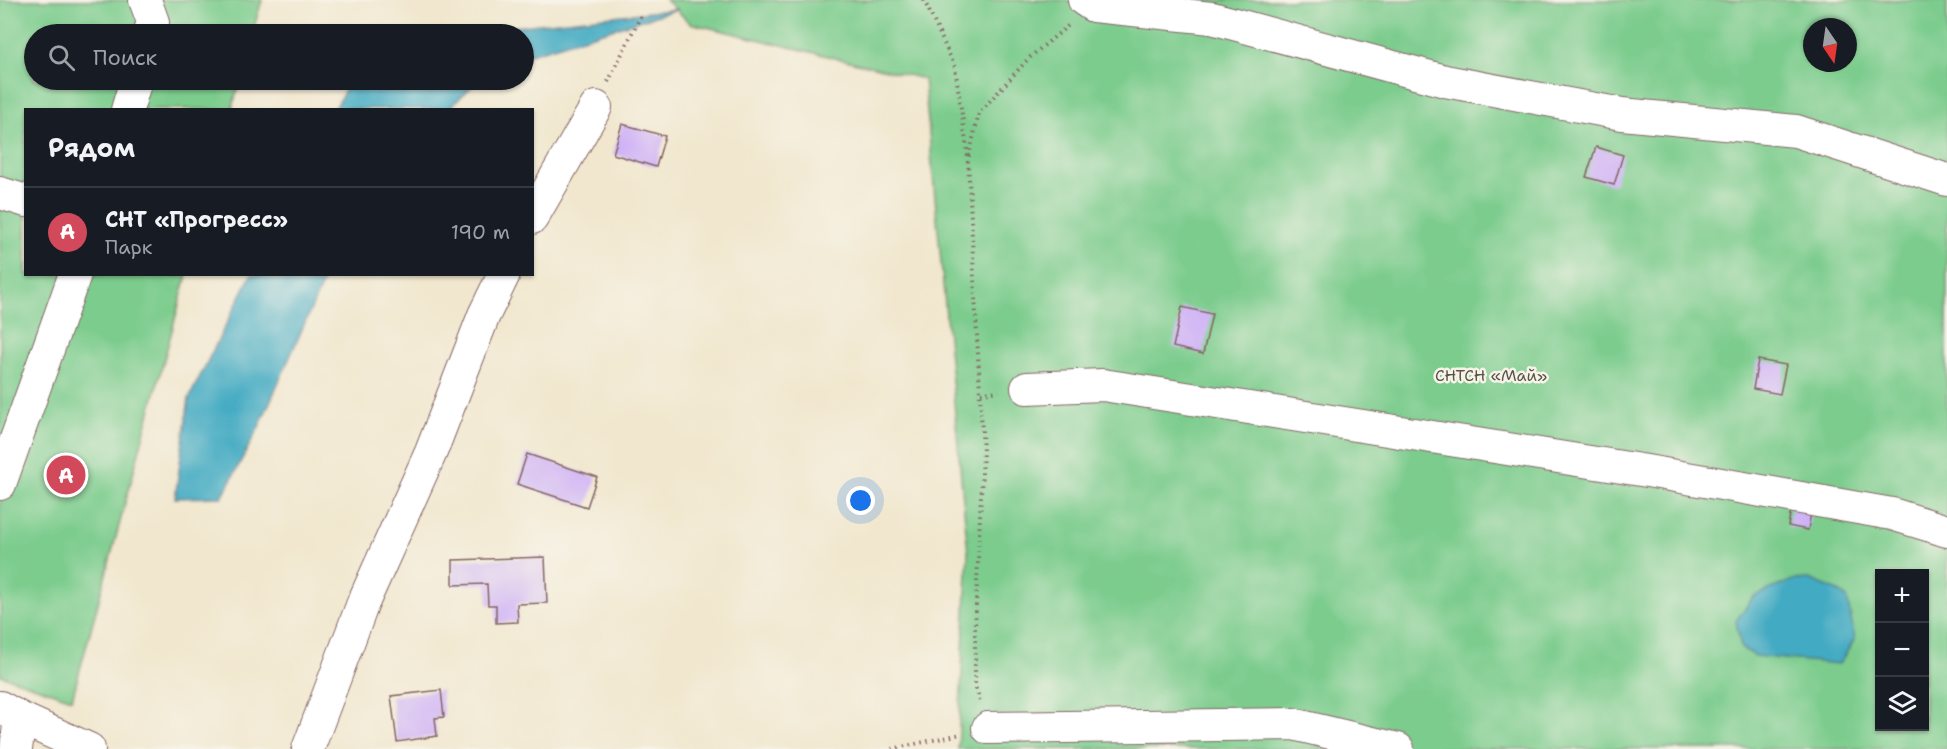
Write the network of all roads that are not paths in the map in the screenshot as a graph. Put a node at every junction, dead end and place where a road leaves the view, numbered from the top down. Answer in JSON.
{"nodes":[{"id":1,"x":146,"y":0,"type":"edge"},
{"id":2,"x":1088,"y":3,"type":"edge"},
{"id":3,"x":152,"y":24,"type":"edge"},
{"id":4,"x":133,"y":90,"type":"edge"},
{"id":5,"x":596,"y":107,"type":"road end"},
{"id":6,"x":128,"y":108,"type":"edge"},
{"id":7,"x":1947,"y":180,"type":"edge"},
{"id":8,"x":0,"y":193,"type":"edge"},
{"id":9,"x":24,"y":200,"type":"edge"},
{"id":10,"x":534,"y":215,"type":"edge"},
{"id":11,"x":74,"y":276,"type":"edge"},
{"id":12,"x":503,"y":276,"type":"edge"},
{"id":13,"x":1027,"y":388,"type":"dead end"},
{"id":14,"x":0,"y":484,"type":"edge"},
{"id":15,"x":1947,"y":531,"type":"edge"},
{"id":16,"x":10,"y":713,"type":"edge"},
{"id":17,"x":988,"y":728,"type":"road end"},
{"id":18,"x":16,"y":749,"type":"edge"},
{"id":19,"x":89,"y":749,"type":"edge"},
{"id":20,"x":309,"y":749,"type":"edge"},
{"id":21,"x":1398,"y":749,"type":"edge"}],
"edges":[{"from":1,"to":3,"type":"lane"},
{"from":2,"to":7,"type":"lane"},
{"from":4,"to":6,"type":"lane"},
{"from":5,"to":10,"type":"lane"},
{"from":8,"to":9,"type":"lane"},
{"from":11,"to":14,"type":"lane"},
{"from":12,"to":20,"type":"lane"},
{"from":13,"to":15,"type":"lane"},
{"from":16,"to":18,"type":"lane"},
{"from":16,"to":19,"type":"lane"},
{"from":17,"to":21,"type":"lane"}]}
